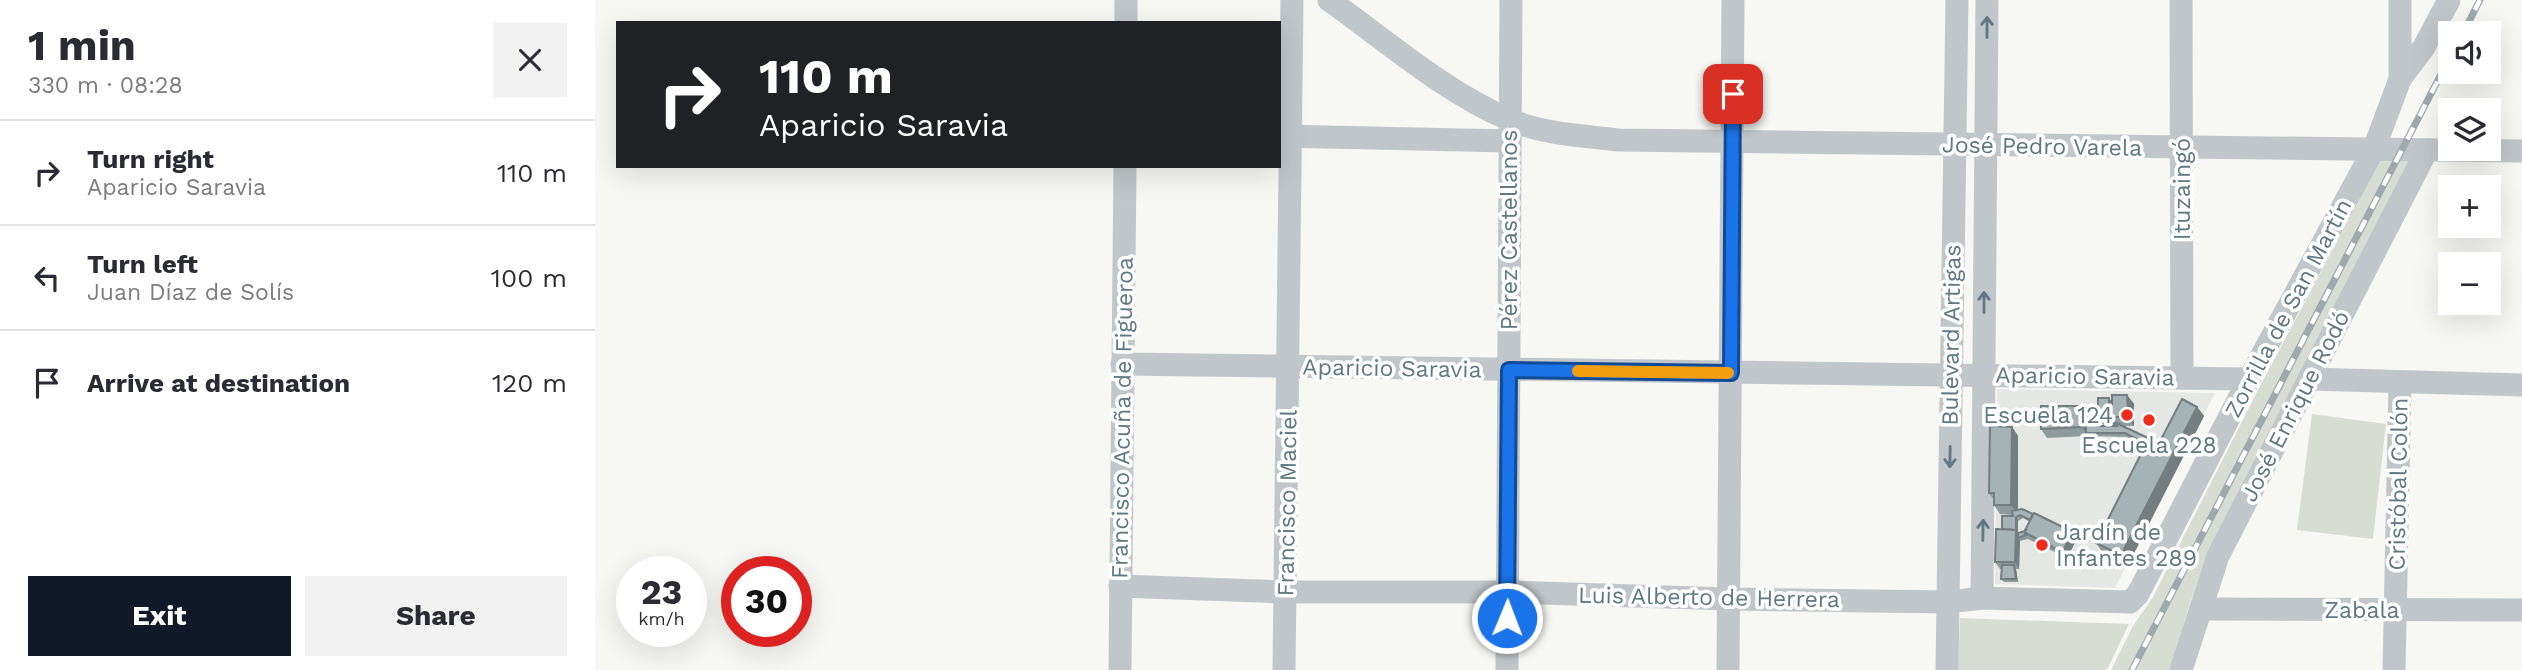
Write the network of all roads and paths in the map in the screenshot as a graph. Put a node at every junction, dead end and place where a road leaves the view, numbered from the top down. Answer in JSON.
{"nodes":[{"id":1,"x":1126,"y":0,"type":"edge"},
{"id":2,"x":1292,"y":0,"type":"edge"},
{"id":3,"x":1329,"y":0,"type":"edge"},
{"id":4,"x":1511,"y":0,"type":"edge"},
{"id":5,"x":1733,"y":0,"type":"edge"},
{"id":6,"x":1957,"y":0,"type":"edge"},
{"id":7,"x":1987,"y":0,"type":"edge"},
{"id":8,"x":2181,"y":0,"type":"edge"},
{"id":9,"x":2400,"y":0,"type":"edge"},
{"id":10,"x":2449,"y":0,"type":"edge"},
{"id":11,"x":1126,"y":21,"type":"edge"},
{"id":12,"x":1957,"y":76,"type":"junction"},
{"id":13,"x":1987,"y":77,"type":"junction"},
{"id":14,"x":2400,"y":79,"type":"junction"},
{"id":15,"x":1509,"y":130,"type":"junction"},
{"id":16,"x":1285,"y":136,"type":"edge"},
{"id":17,"x":1733,"y":142,"type":"junction"},
{"id":18,"x":1955,"y":144,"type":"junction"},
{"id":19,"x":1986,"y":144,"type":"junction"},
{"id":20,"x":2182,"y":148,"type":"junction"},
{"id":21,"x":2374,"y":149,"type":"junction"},
{"id":22,"x":2427,"y":150,"type":"junction"},
{"id":23,"x":2522,"y":151,"type":"edge"},
{"id":24,"x":1125,"y":168,"type":"edge"},
{"id":25,"x":1954,"y":205,"type":"junction"},
{"id":26,"x":1984,"y":206,"type":"junction"},
{"id":27,"x":1122,"y":364,"type":"junction"},
{"id":28,"x":1289,"y":366,"type":"junction"},
{"id":29,"x":1509,"y":370,"type":"junction"},
{"id":30,"x":1731,"y":373,"type":"junction"},
{"id":31,"x":1951,"y":374,"type":"junction"},
{"id":32,"x":1985,"y":374,"type":"junction"},
{"id":33,"x":2182,"y":378,"type":"junction"},
{"id":34,"x":2249,"y":379,"type":"junction"},
{"id":35,"x":2309,"y":379,"type":"junction"},
{"id":36,"x":2400,"y":382,"type":"junction"},
{"id":37,"x":2522,"y":385,"type":"edge"},
{"id":38,"x":1120,"y":586,"type":"junction"},
{"id":39,"x":1285,"y":592,"type":"junction"},
{"id":40,"x":1508,"y":592,"type":"junction"},
{"id":41,"x":1982,"y":598,"type":"junction"},
{"id":42,"x":1729,"y":599,"type":"junction"},
{"id":43,"x":1948,"y":602,"type":"junction"},
{"id":44,"x":2130,"y":602,"type":"joint"},
{"id":45,"x":2522,"y":610,"type":"edge"},
{"id":46,"x":2395,"y":611,"type":"junction"},
{"id":47,"x":2199,"y":616,"type":"junction"},
{"id":48,"x":1120,"y":670,"type":"edge"},
{"id":49,"x":1284,"y":670,"type":"edge"},
{"id":50,"x":1507,"y":670,"type":"edge"},
{"id":51,"x":1728,"y":670,"type":"edge"},
{"id":52,"x":1947,"y":670,"type":"edge"},
{"id":53,"x":2181,"y":670,"type":"edge"},
{"id":54,"x":2198,"y":670,"type":"edge"},
{"id":55,"x":2394,"y":670,"type":"edge"}],
"edges":[{"from":1,"to":11,"type":"street"},
{"from":2,"to":16,"type":"street","name":"Francisco Maciel"},
{"from":3,"to":15,"type":"street"},
{"from":4,"to":15,"type":"street","name":"Pérez Castellanos"},
{"from":5,"to":17,"type":"street"},
{"from":6,"to":12,"type":"street","name":"Bulevard Artigas"},
{"from":13,"to":7,"type":"street","name":"Bulevard Artigas","one_way":true},
{"from":8,"to":20,"type":"street","name":"Ituzaingó"},
{"from":9,"to":14,"type":"street","name":"Zorrilla de San Martín"},
{"from":10,"to":14,"type":"street"},
{"from":12,"to":13,"type":"street"},
{"from":12,"to":18,"type":"street","name":"Bulevard Artigas"},
{"from":13,"to":19,"type":"street","name":"Bulevard Artigas"},
{"from":14,"to":21,"type":"street","name":"Zorrilla de San Martín"},
{"from":15,"to":16,"type":"street"},
{"from":15,"to":17,"type":"street","name":"José Pedro Varela"},
{"from":15,"to":29,"type":"street","name":"Pérez Castellanos"},
{"from":16,"to":28,"type":"street","name":"Francisco Maciel"},
{"from":17,"to":18,"type":"street","name":"José Pedro Varela"},
{"from":17,"to":30,"type":"street"},
{"from":18,"to":19,"type":"street","name":"José Pedro Varela"},
{"from":18,"to":25,"type":"street","name":"Bulevard Artigas"},
{"from":19,"to":20,"type":"street","name":"José Pedro Varela"},
{"from":19,"to":26,"type":"street","name":"Bulevard Artigas"},
{"from":20,"to":21,"type":"street","name":"José Pedro Varela"},
{"from":20,"to":33,"type":"street","name":"Ituzaingó"},
{"from":21,"to":22,"type":"street","name":"José Pedro Varela"},
{"from":21,"to":34,"type":"street","name":"Zorrilla de San Martín"},
{"from":22,"to":23,"type":"street","name":"José Pedro Varela"},
{"from":22,"to":35,"type":"street","name":"José Enrique Rodó"},
{"from":24,"to":27,"type":"street","name":"Francisco Acuña de Figueroa"},
{"from":25,"to":26,"type":"street"},
{"from":25,"to":31,"type":"street","name":"Bulevard Artigas"},
{"from":32,"to":26,"type":"street","name":"Bulevard Artigas","one_way":true},
{"from":27,"to":28,"type":"street","name":"Aparicio Saravia"},
{"from":27,"to":38,"type":"street","name":"Francisco Acuña de Figueroa"},
{"from":28,"to":29,"type":"street","name":"Aparicio Saravia"},
{"from":28,"to":39,"type":"street","name":"Francisco Maciel"},
{"from":29,"to":30,"type":"street","name":"Aparicio Saravia"},
{"from":29,"to":40,"type":"street","name":"Pérez Castellanos"},
{"from":30,"to":31,"type":"street","name":"Aparicio Saravia"},
{"from":30,"to":42,"type":"street"},
{"from":31,"to":32,"type":"street","name":"Aparicio Saravia"},
{"from":31,"to":43,"type":"street","name":"Bulevard Artigas","one_way":true},
{"from":32,"to":33,"type":"street","name":"Aparicio Saravia"},
{"from":41,"to":32,"type":"street","name":"Bulevard Artigas","one_way":true},
{"from":33,"to":34,"type":"street","name":"Aparicio Saravia"},
{"from":34,"to":44,"type":"street","name":"Zorrilla de San Martín"},
{"from":35,"to":36,"type":"street"},
{"from":35,"to":47,"type":"street","name":"José Enrique Rodó"},
{"from":36,"to":37,"type":"street"},
{"from":36,"to":46,"type":"street","name":"Cristóbal Colón"},
{"from":38,"to":39,"type":"street","name":"Luis Alberto de Herrera"},
{"from":38,"to":48,"type":"street","name":"Francisco Acuña de Figueroa"},
{"from":39,"to":40,"type":"street","name":"Luis Alberto de Herrera"},
{"from":39,"to":49,"type":"street","name":"Francisco Maciel"},
{"from":40,"to":42,"type":"street","name":"Luis Alberto de Herrera"},
{"from":40,"to":50,"type":"street","name":"Pérez Castellanos"},
{"from":41,"to":43,"type":"street","name":"Luis Alberto de Herrera"},
{"from":41,"to":44,"type":"street","name":"Luis Alberto de Herrera"},
{"from":42,"to":43,"type":"street","name":"Luis Alberto de Herrera"},
{"from":42,"to":51,"type":"street"},
{"from":43,"to":52,"type":"street","name":"Bulevard Artigas"},
{"from":45,"to":46,"type":"street","name":"Zabala"},
{"from":46,"to":47,"type":"street","name":"Zabala"},
{"from":46,"to":55,"type":"street","name":"Cristóbal Colón"},
{"from":47,"to":53,"type":"street","name":"José Enrique Rodó"},
{"from":47,"to":54,"type":"street"}]}
